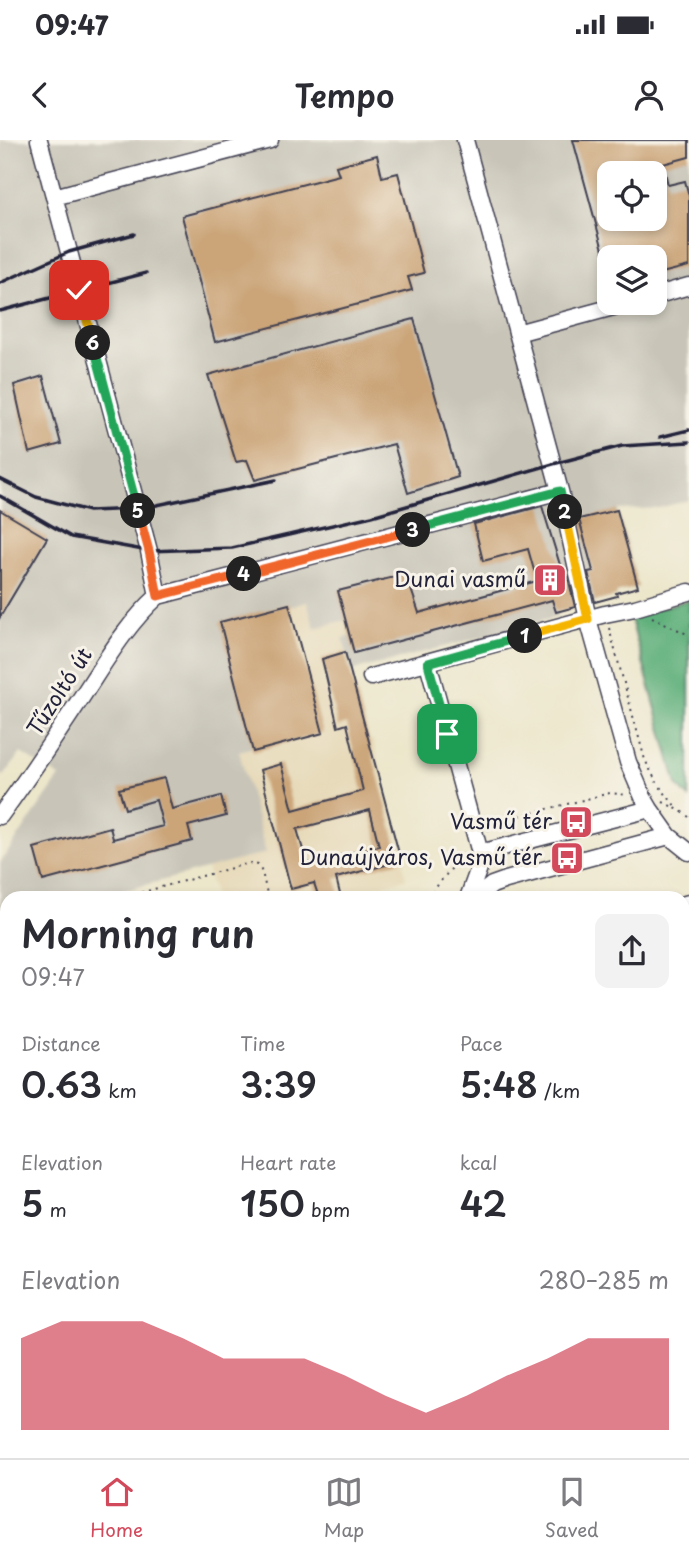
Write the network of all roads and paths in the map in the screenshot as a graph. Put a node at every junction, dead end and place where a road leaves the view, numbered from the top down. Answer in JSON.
{"nodes":[{"id":1,"x":39,"y":140,"type":"edge"},
{"id":2,"x":270,"y":140,"type":"edge"},
{"id":3,"x":466,"y":140,"type":"edge"},
{"id":4,"x":54,"y":197,"type":"junction"},
{"id":5,"x":689,"y":286,"type":"edge"},
{"id":6,"x":667,"y":292,"type":"edge"},
{"id":7,"x":597,"y":311,"type":"edge"},
{"id":8,"x":517,"y":333,"type":"junction"},
{"id":9,"x":560,"y":491,"type":"junction"},
{"id":10,"x":689,"y":592,"type":"edge"},
{"id":11,"x":158,"y":596,"type":"junction"},
{"id":12,"x":635,"y":608,"type":"junction"},
{"id":13,"x":605,"y":614,"type":"junction"},
{"id":14,"x":588,"y":619,"type":"junction"},
{"id":15,"x":689,"y":635,"type":"edge"},
{"id":16,"x":428,"y":663,"type":"junction"},
{"id":17,"x":371,"y":677,"type":"dead end"},
{"id":18,"x":646,"y":803,"type":"junction"},
{"id":19,"x":676,"y":808,"type":"junction"},
{"id":20,"x":0,"y":816,"type":"edge"},
{"id":21,"x":689,"y":817,"type":"edge"},
{"id":22,"x":669,"y":836,"type":"junction"},
{"id":23,"x":478,"y":847,"type":"junction"},
{"id":24,"x":689,"y":852,"type":"edge"},
{"id":25,"x":147,"y":891,"type":"edge"},
{"id":26,"x":266,"y":891,"type":"edge"},
{"id":27,"x":434,"y":891,"type":"edge"},
{"id":28,"x":470,"y":891,"type":"edge"},
{"id":29,"x":485,"y":891,"type":"edge"}],
"edges":[{"from":1,"to":4,"type":"street"},
{"from":2,"to":4,"type":"street"},
{"from":3,"to":8,"type":"street"},
{"from":4,"to":11,"type":"street"},
{"from":5,"to":6,"type":"street"},
{"from":7,"to":8,"type":"street"},
{"from":8,"to":9,"type":"street"},
{"from":9,"to":11,"type":"street"},
{"from":9,"to":14,"type":"street"},
{"from":10,"to":12,"type":"street"},
{"from":11,"to":20,"type":"street","name":"Tűzoltó út"},
{"from":12,"to":13,"type":"street"},
{"from":12,"to":15,"type":"path"},
{"from":13,"to":14,"type":"street"},
{"from":13,"to":19,"type":"path"},
{"from":14,"to":16,"type":"street"},
{"from":14,"to":18,"type":"street"},
{"from":16,"to":17,"type":"street"},
{"from":16,"to":23,"type":"street"},
{"from":18,"to":19,"type":"path"},
{"from":18,"to":22,"type":"street"},
{"from":18,"to":23,"type":"street"},
{"from":18,"to":23,"type":"path"},
{"from":19,"to":21,"type":"path"},
{"from":22,"to":24,"type":"street"},
{"from":22,"to":29,"type":"street"},
{"from":23,"to":27,"type":"path"},
{"from":23,"to":28,"type":"street"},
{"from":25,"to":26,"type":"path"}]}
